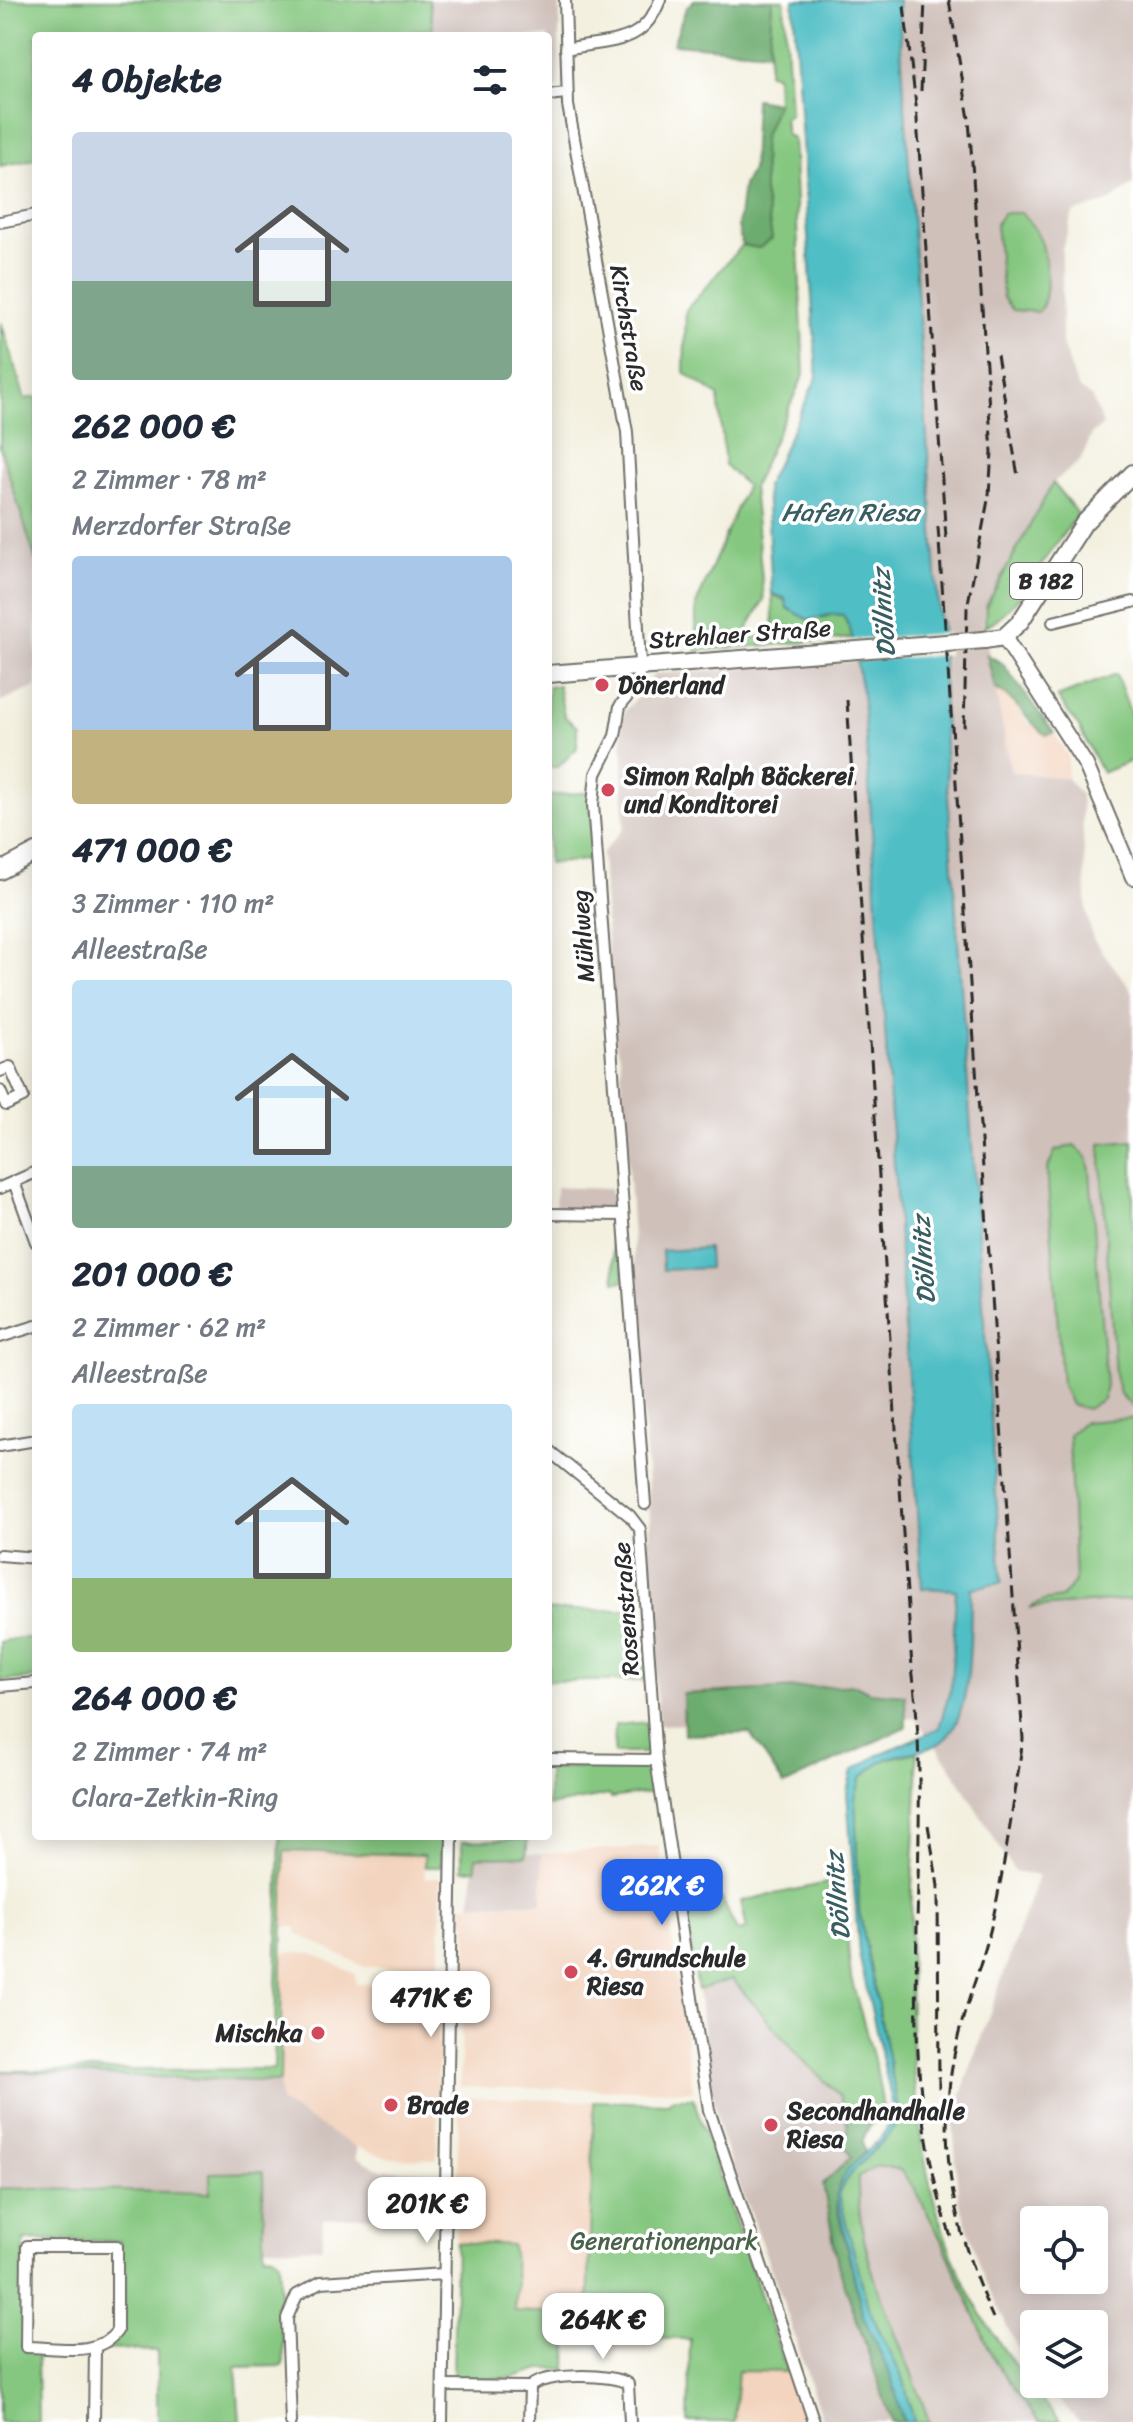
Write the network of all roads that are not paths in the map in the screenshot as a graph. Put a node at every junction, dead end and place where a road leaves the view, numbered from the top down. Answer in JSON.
{"nodes":[{"id":1,"x":565,"y":0,"type":"edge"},
{"id":2,"x":660,"y":0,"type":"edge"},
{"id":3,"x":566,"y":49,"type":"junction"},
{"id":4,"x":566,"y":93,"type":"junction"},
{"id":5,"x":552,"y":95,"type":"edge"},
{"id":6,"x":32,"y":216,"type":"edge"},
{"id":7,"x":0,"y":222,"type":"edge"},
{"id":8,"x":1133,"y":473,"type":"edge"},
{"id":9,"x":1133,"y":602,"type":"edge"},
{"id":10,"x":1053,"y":622,"type":"dead end"},
{"id":11,"x":1004,"y":637,"type":"junction"},
{"id":12,"x":640,"y":664,"type":"junction"},
{"id":13,"x":552,"y":674,"type":"edge"},
{"id":14,"x":32,"y":854,"type":"edge"},
{"id":15,"x":0,"y":871,"type":"edge"},
{"id":16,"x":1133,"y":877,"type":"edge"},
{"id":17,"x":0,"y":1071,"type":"edge"},
{"id":18,"x":0,"y":1091,"type":"edge"},
{"id":19,"x":32,"y":1174,"type":"edge"},
{"id":20,"x":14,"y":1182,"type":"junction"},
{"id":21,"x":0,"y":1188,"type":"edge"},
{"id":22,"x":552,"y":1214,"type":"edge"},
{"id":23,"x":622,"y":1215,"type":"junction"},
{"id":24,"x":32,"y":1231,"type":"edge"},
{"id":25,"x":32,"y":1327,"type":"edge"},
{"id":26,"x":0,"y":1337,"type":"edge"},
{"id":27,"x":32,"y":1441,"type":"edge"},
{"id":28,"x":0,"y":1446,"type":"edge"},
{"id":29,"x":552,"y":1453,"type":"edge"},
{"id":30,"x":645,"y":1504,"type":"dead end"},
{"id":31,"x":0,"y":1555,"type":"edge"},
{"id":32,"x":32,"y":1558,"type":"edge"},
{"id":33,"x":32,"y":1683,"type":"edge"},
{"id":34,"x":0,"y":1686,"type":"edge"},
{"id":35,"x":552,"y":1759,"type":"edge"},
{"id":36,"x":656,"y":1760,"type":"junction"},
{"id":37,"x":452,"y":1840,"type":"edge"},
{"id":38,"x":444,"y":2274,"type":"junction"},
{"id":39,"x":95,"y":2348,"type":"junction"},
{"id":40,"x":443,"y":2386,"type":"junction"},
{"id":41,"x":530,"y":2387,"type":"junction"},
{"id":42,"x":94,"y":2422,"type":"edge"},
{"id":43,"x":291,"y":2422,"type":"edge"},
{"id":44,"x":442,"y":2422,"type":"edge"},
{"id":45,"x":529,"y":2422,"type":"edge"},
{"id":46,"x":630,"y":2422,"type":"edge"},
{"id":47,"x":814,"y":2422,"type":"edge"}],
"edges":[{"from":1,"to":3,"type":"street","name":"Kirchstraße"},
{"from":2,"to":3,"type":"street"},
{"from":3,"to":4,"type":"street","name":"Kirchstraße"},
{"from":4,"to":5,"type":"street"},
{"from":4,"to":12,"type":"street","name":"Kirchstraße"},
{"from":6,"to":7,"type":"street"},
{"from":8,"to":11,"type":"main road","number":"B 182"},
{"from":9,"to":10,"type":"street"},
{"from":11,"to":12,"type":"main road","name":"Strehlaer Straße","bridge":true},
{"from":11,"to":16,"type":"main road"},
{"from":12,"to":13,"type":"main road","name":"Strehlaer Straße"},
{"from":12,"to":23,"type":"street","name":"Mühlweg"},
{"from":14,"to":15,"type":"main road"},
{"from":17,"to":18,"type":"street"},
{"from":19,"to":20,"type":"street"},
{"from":20,"to":21,"type":"street"},
{"from":20,"to":24,"type":"street"},
{"from":22,"to":23,"type":"street"},
{"from":23,"to":30,"type":"street","name":"Mühlweg"},
{"from":25,"to":26,"type":"street"},
{"from":27,"to":28,"type":"street"},
{"from":29,"to":36,"type":"street","name":"Rosenstraße"},
{"from":31,"to":32,"type":"street"},
{"from":33,"to":34,"type":"street"},
{"from":35,"to":36,"type":"street"},
{"from":36,"to":47,"type":"street","name":"Rosenstraße"},
{"from":37,"to":38,"type":"street"},
{"from":38,"to":40,"type":"street"},
{"from":38,"to":43,"type":"street"},
{"from":39,"to":39,"type":"street"},
{"from":39,"to":42,"type":"street"},
{"from":40,"to":41,"type":"street"},
{"from":40,"to":44,"type":"street"},
{"from":41,"to":45,"type":"street"},
{"from":41,"to":46,"type":"street"}]}
